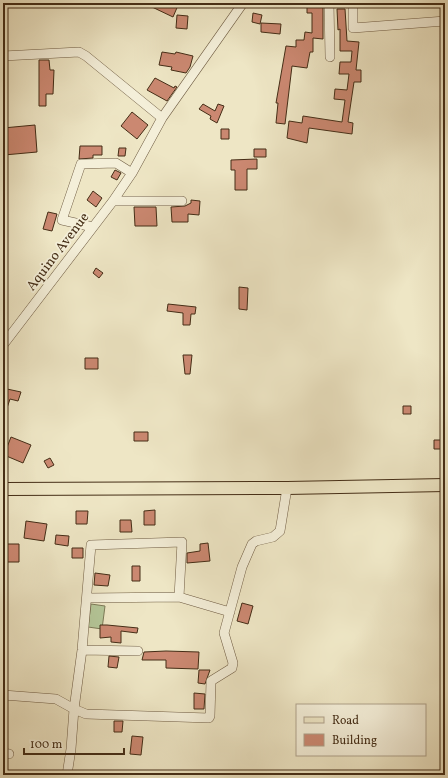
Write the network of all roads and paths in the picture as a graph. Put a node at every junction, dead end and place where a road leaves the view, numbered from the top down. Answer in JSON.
{"nodes":[{"id":1,"x":243,"y":3,"type":"edge"},
{"id":2,"x":329,"y":3,"type":"edge"},
{"id":3,"x":353,"y":3,"type":"edge"},
{"id":4,"x":445,"y":21,"type":"edge"},
{"id":5,"x":3,"y":56,"type":"edge"},
{"id":6,"x":330,"y":57,"type":"dead end"},
{"id":7,"x":162,"y":118,"type":"junction"},
{"id":8,"x":132,"y":173,"type":"junction"},
{"id":9,"x":182,"y":200,"type":"dead end"},
{"id":10,"x":113,"y":201,"type":"junction"},
{"id":11,"x":93,"y":227,"type":"junction"},
{"id":12,"x":3,"y":345,"type":"edge"},
{"id":13,"x":445,"y":485,"type":"edge"},
{"id":14,"x":287,"y":488,"type":"junction"},
{"id":15,"x":3,"y":489,"type":"edge"},
{"id":16,"x":179,"y":597,"type":"junction"},
{"id":17,"x":88,"y":598,"type":"junction"},
{"id":18,"x":230,"y":612,"type":"junction"},
{"id":19,"x":82,"y":650,"type":"junction"},
{"id":20,"x":138,"y":651,"type":"dead end"},
{"id":21,"x":3,"y":695,"type":"edge"},
{"id":22,"x":74,"y":709,"type":"junction"},
{"id":23,"x":67,"y":775,"type":"edge"}],
"edges":[{"from":1,"to":7,"type":"street","name":"Aquino Avenue"},
{"from":2,"to":6,"type":"street"},
{"from":3,"to":4,"type":"street"},
{"from":5,"to":7,"type":"street"},
{"from":7,"to":8,"type":"street","name":"Aquino Avenue"},
{"from":8,"to":10,"type":"street","name":"Aquino Avenue"},
{"from":8,"to":11,"type":"street"},
{"from":9,"to":10,"type":"street"},
{"from":10,"to":11,"type":"street","name":"Aquino Avenue"},
{"from":11,"to":12,"type":"street","name":"Aquino Avenue"},
{"from":13,"to":14,"type":"main road"},
{"from":14,"to":15,"type":"main road"},
{"from":14,"to":18,"type":"street"},
{"from":16,"to":17,"type":"street"},
{"from":16,"to":17,"type":"street"},
{"from":16,"to":18,"type":"street"},
{"from":17,"to":19,"type":"street"},
{"from":18,"to":22,"type":"street"},
{"from":19,"to":20,"type":"street"},
{"from":19,"to":22,"type":"street"},
{"from":21,"to":22,"type":"street"},
{"from":22,"to":23,"type":"street"}]}
